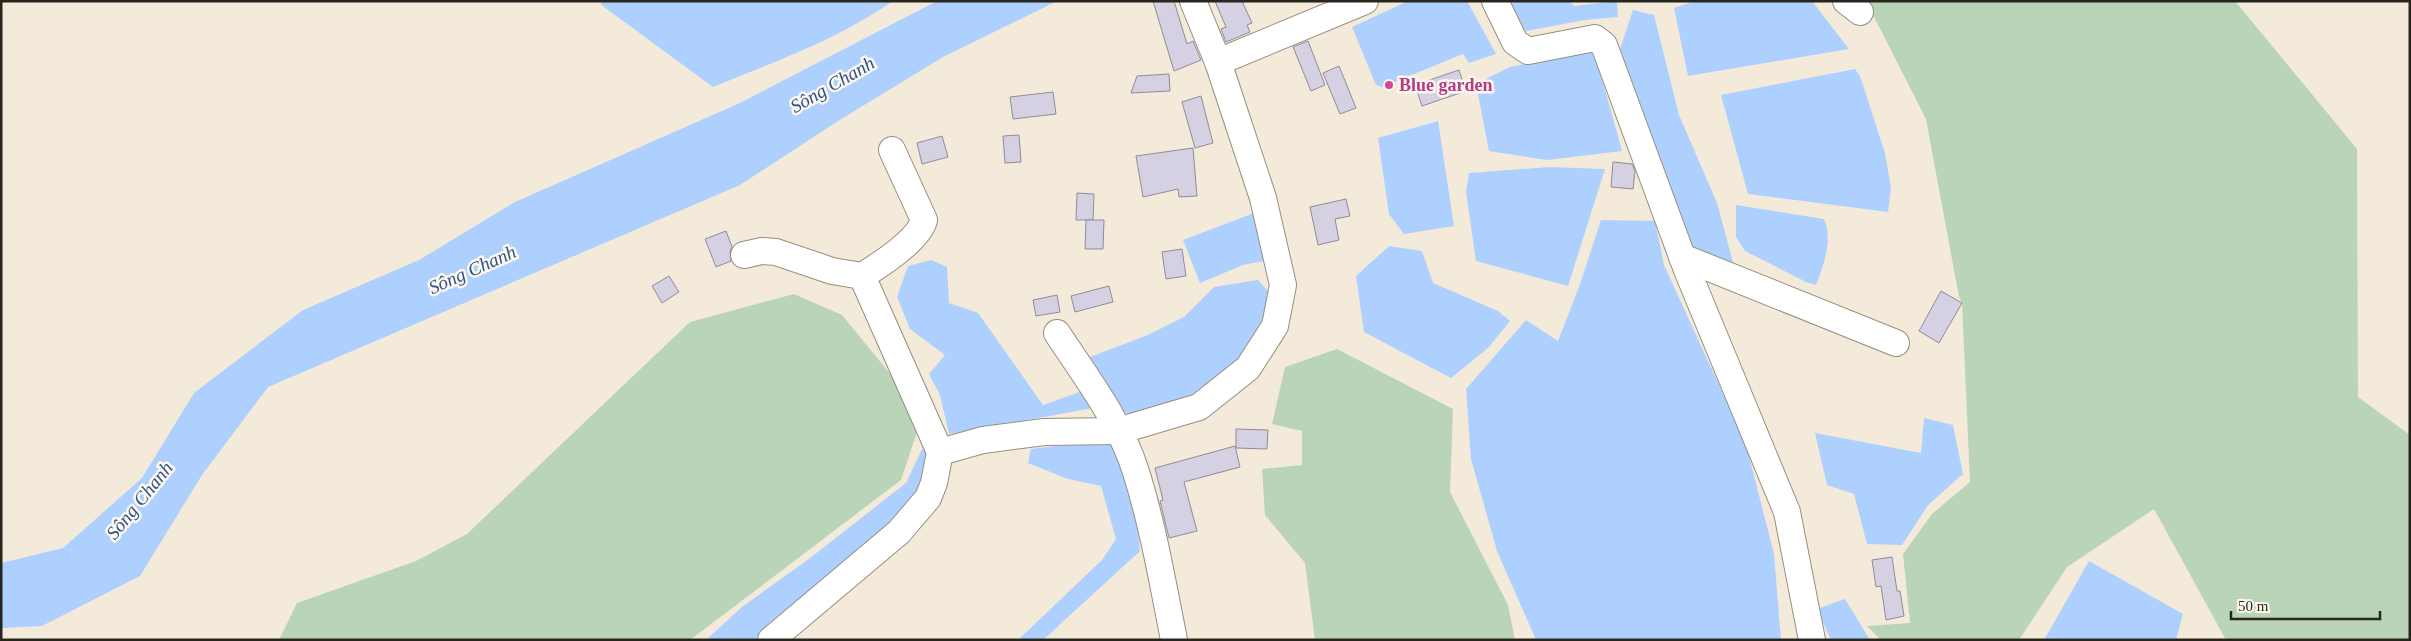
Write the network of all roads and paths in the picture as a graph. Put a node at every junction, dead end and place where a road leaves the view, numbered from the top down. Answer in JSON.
{"nodes":[{"id":1,"x":1193,"y":1,"type":"edge"},
{"id":2,"x":1365,"y":1,"type":"edge"},
{"id":3,"x":1495,"y":1,"type":"edge"},
{"id":4,"x":1218,"y":62,"type":"junction"},
{"id":5,"x":892,"y":150,"type":"dead end"},
{"id":6,"x":744,"y":255,"type":"dead end"},
{"id":7,"x":1682,"y":257,"type":"junction"},
{"id":8,"x":862,"y":276,"type":"junction"},
{"id":9,"x":1057,"y":332,"type":"dead end"},
{"id":10,"x":1896,"y":343,"type":"dead end"},
{"id":11,"x":1118,"y":431,"type":"junction"},
{"id":12,"x":940,"y":452,"type":"junction"},
{"id":13,"x":1808,"y":635,"type":"edge"},
{"id":14,"x":771,"y":640,"type":"edge"},
{"id":15,"x":1174,"y":640,"type":"edge"}],
"edges":[{"from":1,"to":4,"type":"street"},
{"from":2,"to":4,"type":"street"},
{"from":3,"to":7,"type":"street"},
{"from":4,"to":11,"type":"street"},
{"from":5,"to":8,"type":"street"},
{"from":6,"to":8,"type":"street"},
{"from":7,"to":10,"type":"street"},
{"from":7,"to":13,"type":"street"},
{"from":8,"to":12,"type":"street"},
{"from":9,"to":11,"type":"street"},
{"from":11,"to":12,"type":"street"},
{"from":11,"to":15,"type":"street"},
{"from":12,"to":14,"type":"street"}]}
